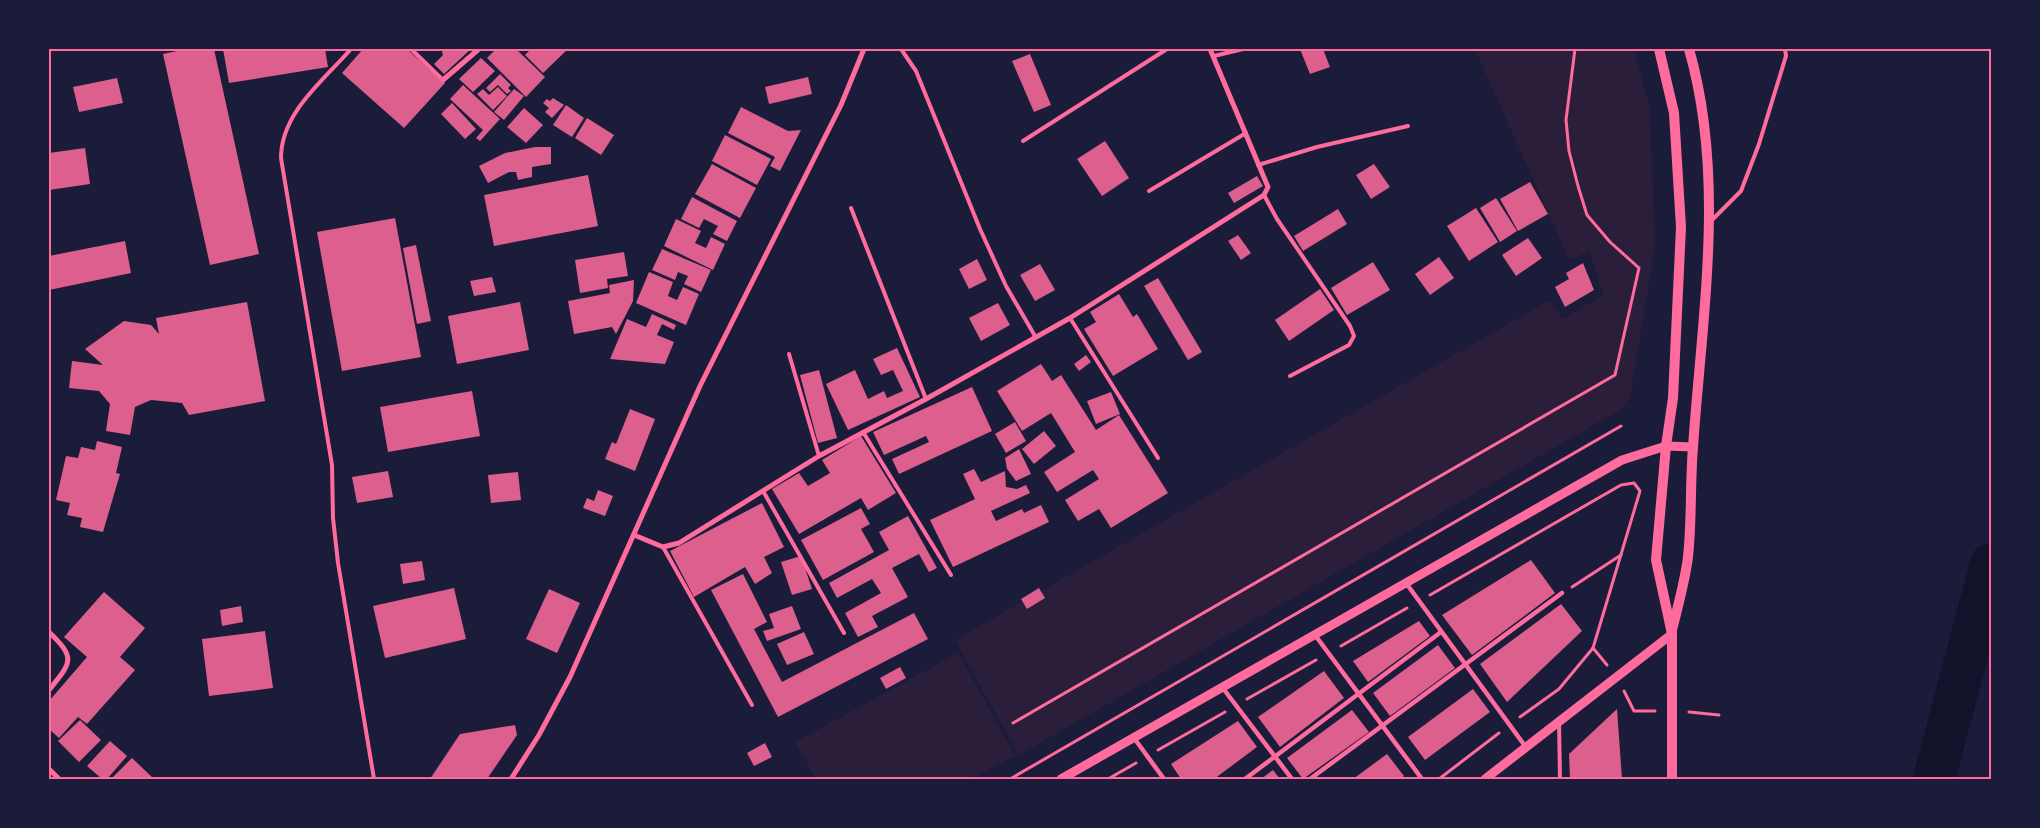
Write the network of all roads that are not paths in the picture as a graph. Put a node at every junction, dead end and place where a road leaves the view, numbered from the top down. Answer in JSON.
{"nodes":[{"id":1,"x":351,"y":49,"type":"edge"},
{"id":2,"x":411,"y":49,"type":"edge"},
{"id":3,"x":479,"y":49,"type":"edge"},
{"id":4,"x":864,"y":49,"type":"edge"},
{"id":5,"x":901,"y":49,"type":"edge"},
{"id":6,"x":1167,"y":49,"type":"edge"},
{"id":7,"x":1210,"y":49,"type":"edge"},
{"id":8,"x":1243,"y":49,"type":"edge"},
{"id":9,"x":1659,"y":49,"type":"edge"},
{"id":10,"x":1689,"y":49,"type":"edge"},
{"id":11,"x":1785,"y":49,"type":"edge"},
{"id":12,"x":1214,"y":56,"type":"junction"},
{"id":13,"x":443,"y":80,"type":"joint"},
{"id":14,"x":1408,"y":126,"type":"dead end"},
{"id":15,"x":1246,"y":133,"type":"junction"},
{"id":16,"x":1022,"y":141,"type":"dead end"},
{"id":17,"x":1258,"y":165,"type":"junction"},
{"id":18,"x":1149,"y":191,"type":"dead end"},
{"id":19,"x":1264,"y":195,"type":"junction"},
{"id":20,"x":851,"y":208,"type":"dead end"},
{"id":21,"x":1708,"y":225,"type":"junction"},
{"id":22,"x":1070,"y":318,"type":"junction"},
{"id":23,"x":1035,"y":336,"type":"junction"},
{"id":24,"x":789,"y":354,"type":"dead end"},
{"id":25,"x":1290,"y":376,"type":"dead end"},
{"id":26,"x":926,"y":399,"type":"junction"},
{"id":27,"x":864,"y":432,"type":"junction"},
{"id":28,"x":1666,"y":446,"type":"junction"},
{"id":29,"x":1693,"y":447,"type":"junction"},
{"id":30,"x":819,"y":456,"type":"junction"},
{"id":31,"x":1158,"y":458,"type":"dead end"},
{"id":32,"x":763,"y":491,"type":"junction"},
{"id":33,"x":634,"y":535,"type":"junction"},
{"id":34,"x":663,"y":547,"type":"junction"},
{"id":35,"x":950,"y":576,"type":"dead end"},
{"id":36,"x":1406,"y":583,"type":"junction"},
{"id":37,"x":1562,"y":593,"type":"road end"},
{"id":38,"x":49,"y":632,"type":"edge"},
{"id":39,"x":1441,"y":632,"type":"junction"},
{"id":40,"x":844,"y":633,"type":"dead end"},
{"id":41,"x":1672,"y":634,"type":"junction"},
{"id":42,"x":1314,"y":635,"type":"junction"},
{"id":43,"x":1465,"y":665,"type":"junction"},
{"id":44,"x":1222,"y":687,"type":"junction"},
{"id":45,"x":49,"y":690,"type":"edge"},
{"id":46,"x":1358,"y":693,"type":"junction"},
{"id":47,"x":752,"y":705,"type":"dead end"},
{"id":48,"x":1559,"y":720,"type":"junction"},
{"id":49,"x":1382,"y":725,"type":"junction"},
{"id":50,"x":1134,"y":738,"type":"junction"},
{"id":51,"x":1525,"y":746,"type":"junction"},
{"id":52,"x":1274,"y":756,"type":"junction"},
{"id":53,"x":49,"y":769,"type":"edge"},
{"id":54,"x":59,"y":779,"type":"edge"},
{"id":55,"x":374,"y":779,"type":"edge"},
{"id":56,"x":511,"y":779,"type":"edge"},
{"id":57,"x":1060,"y":779,"type":"edge"},
{"id":58,"x":1164,"y":779,"type":"edge"},
{"id":59,"x":1245,"y":779,"type":"edge"},
{"id":60,"x":1292,"y":779,"type":"edge"},
{"id":61,"x":1310,"y":779,"type":"edge"},
{"id":62,"x":1422,"y":779,"type":"edge"},
{"id":63,"x":1485,"y":779,"type":"edge"},
{"id":64,"x":1560,"y":779,"type":"edge"},
{"id":65,"x":1672,"y":779,"type":"edge"}],
"edges":[{"from":1,"to":55,"type":"lane"},
{"from":2,"to":13,"type":"lane"},
{"from":3,"to":13,"type":"street"},
{"from":4,"to":33,"type":"street"},
{"from":5,"to":23,"type":"lane"},
{"from":6,"to":16,"type":"lane"},
{"from":7,"to":12,"type":"street"},
{"from":8,"to":12,"type":"lane"},
{"from":9,"to":28,"type":"main road"},
{"from":10,"to":21,"type":"main road"},
{"from":11,"to":21,"type":"lane"},
{"from":12,"to":15,"type":"street"},
{"from":14,"to":17,"type":"lane"},
{"from":15,"to":17,"type":"street"},
{"from":15,"to":18,"type":"lane"},
{"from":17,"to":19,"type":"street"},
{"from":19,"to":22,"type":"street"},
{"from":19,"to":25,"type":"lane"},
{"from":20,"to":26,"type":"lane"},
{"from":21,"to":29,"type":"main road"},
{"from":22,"to":23,"type":"street"},
{"from":22,"to":31,"type":"lane"},
{"from":23,"to":26,"type":"street"},
{"from":24,"to":30,"type":"lane"},
{"from":26,"to":27,"type":"street"},
{"from":27,"to":30,"type":"street"},
{"from":27,"to":35,"type":"lane"},
{"from":28,"to":29,"type":"street"},
{"from":28,"to":36,"type":"street"},
{"from":28,"to":41,"type":"main road"},
{"from":29,"to":41,"type":"main road"},
{"from":30,"to":32,"type":"street"},
{"from":32,"to":34,"type":"street"},
{"from":32,"to":40,"type":"lane"},
{"from":33,"to":34,"type":"street"},
{"from":33,"to":56,"type":"street"},
{"from":34,"to":47,"type":"lane"},
{"from":36,"to":39,"type":"street"},
{"from":36,"to":42,"type":"street"},
{"from":37,"to":43,"type":"street"},
{"from":38,"to":45,"type":"street"},
{"from":39,"to":43,"type":"street"},
{"from":39,"to":46,"type":"street"},
{"from":41,"to":48,"type":"street"},
{"from":41,"to":65,"type":"main road"},
{"from":42,"to":44,"type":"street"},
{"from":42,"to":46,"type":"street"},
{"from":43,"to":49,"type":"street"},
{"from":43,"to":51,"type":"street"},
{"from":44,"to":50,"type":"street"},
{"from":44,"to":52,"type":"street"},
{"from":46,"to":49,"type":"street"},
{"from":46,"to":52,"type":"street"},
{"from":48,"to":51,"type":"street"},
{"from":48,"to":64,"type":"lane"},
{"from":49,"to":61,"type":"street"},
{"from":49,"to":62,"type":"street"},
{"from":50,"to":57,"type":"street"},
{"from":50,"to":58,"type":"street"},
{"from":51,"to":63,"type":"street"},
{"from":52,"to":59,"type":"street"},
{"from":52,"to":60,"type":"street"},
{"from":53,"to":54,"type":"street"}]}
